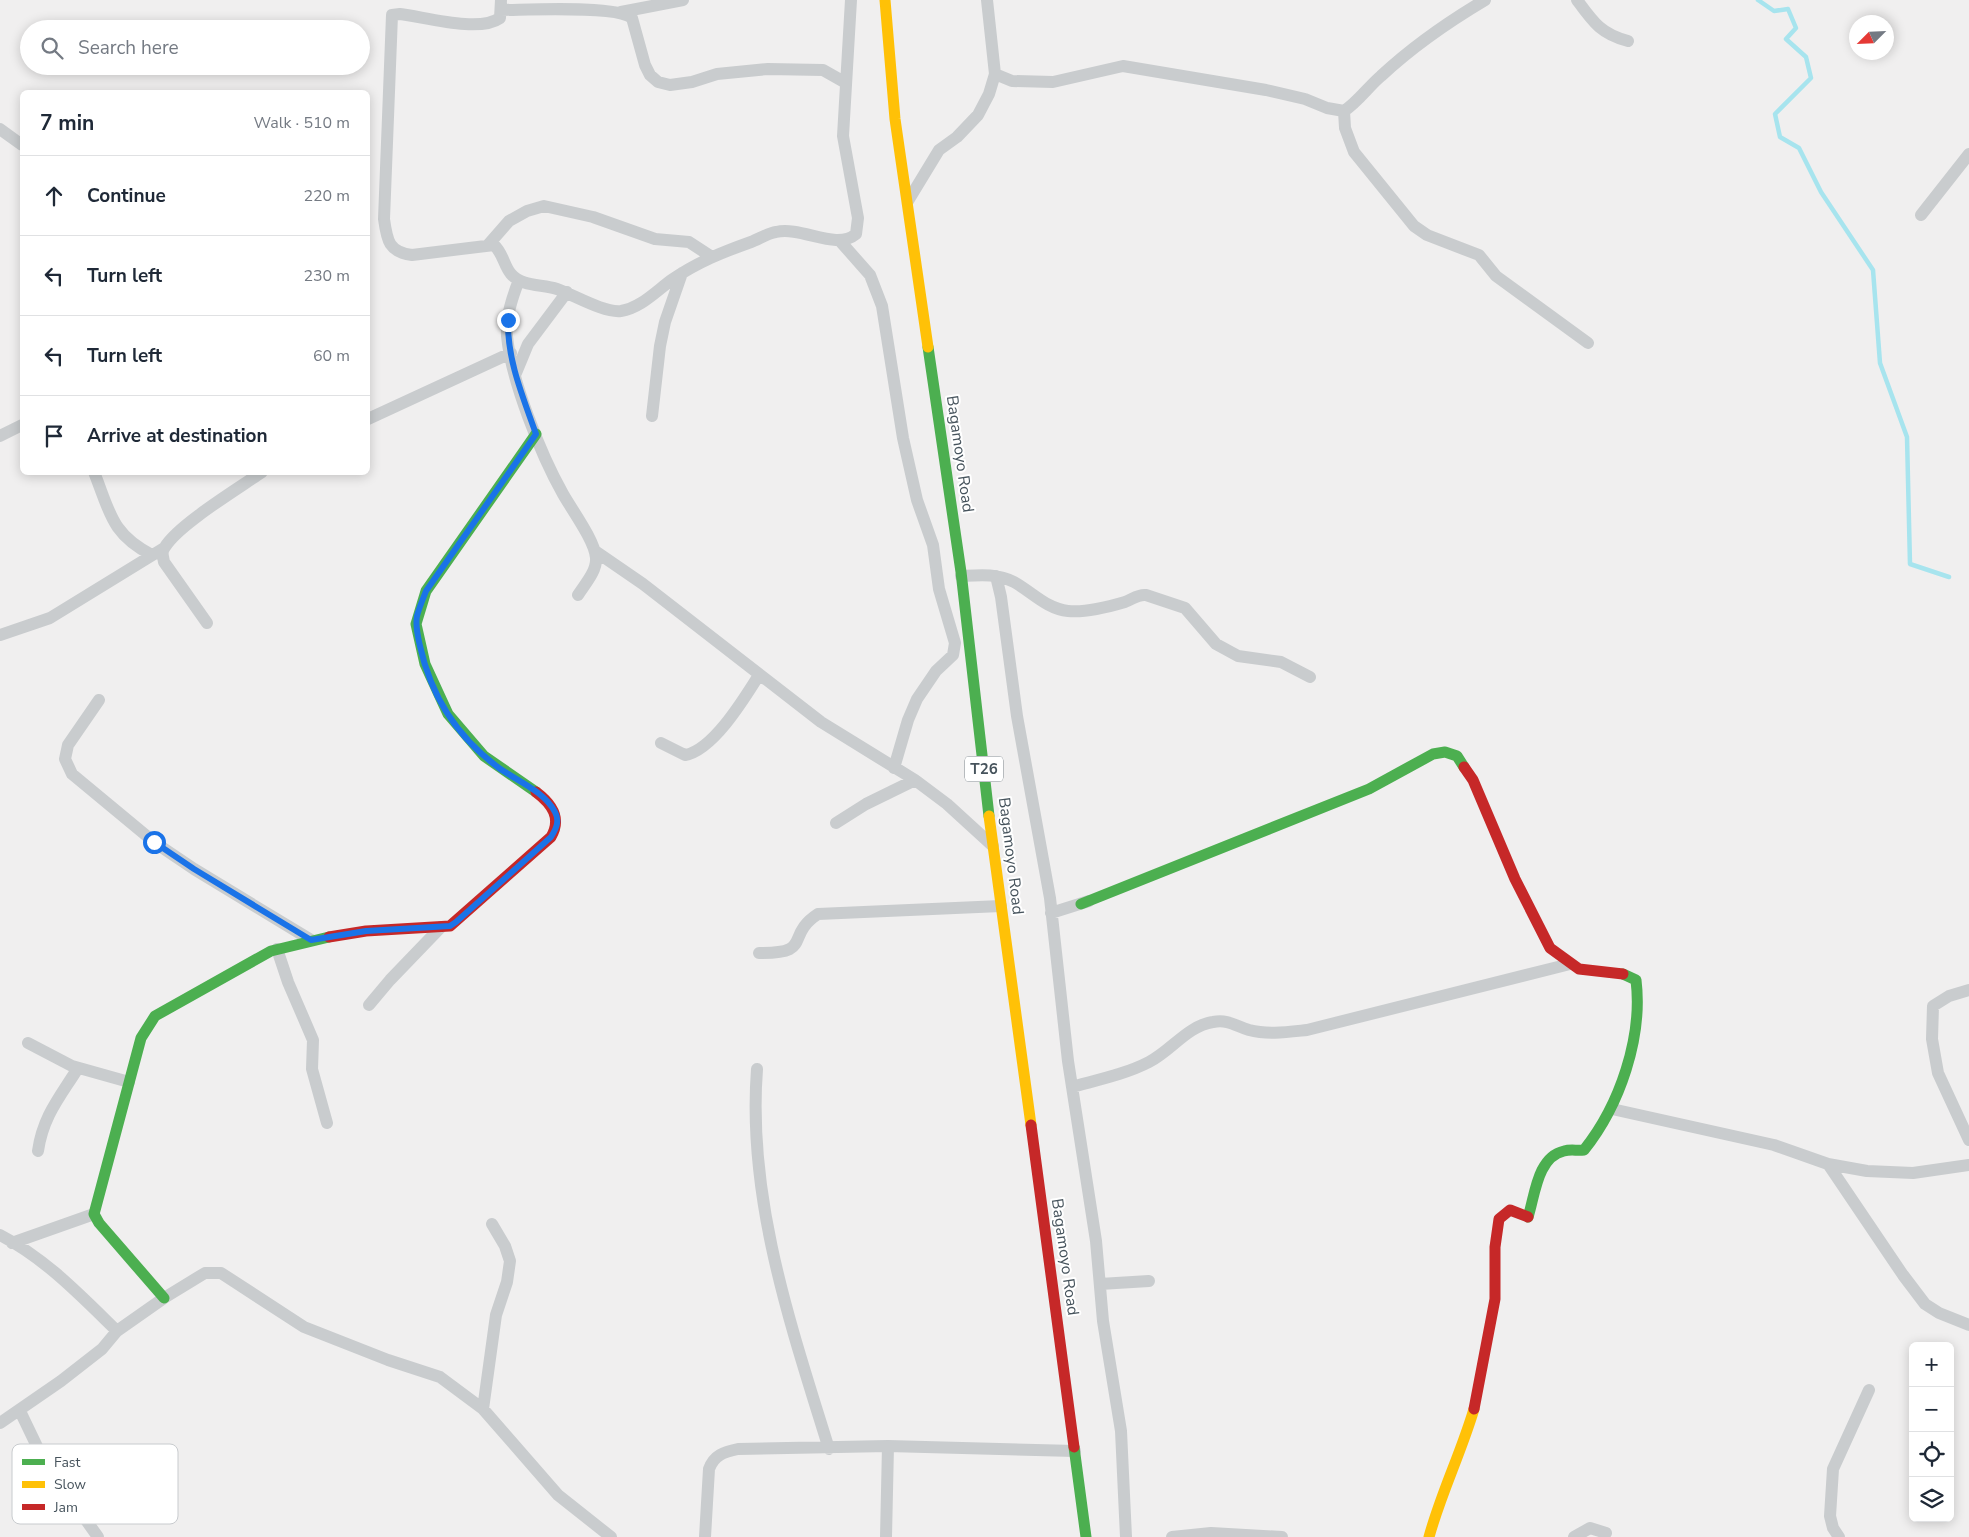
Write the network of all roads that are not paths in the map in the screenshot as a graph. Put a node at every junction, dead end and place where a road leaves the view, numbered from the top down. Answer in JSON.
{"nodes":[{"id":1,"x":683,"y":0,"type":"edge"},
{"id":2,"x":851,"y":0,"type":"edge"},
{"id":3,"x":885,"y":0,"type":"edge"},
{"id":4,"x":987,"y":0,"type":"edge"},
{"id":5,"x":1485,"y":0,"type":"edge"},
{"id":6,"x":1577,"y":0,"type":"edge"},
{"id":7,"x":501,"y":5,"type":"edge"},
{"id":8,"x":621,"y":12,"type":"junction"},
{"id":9,"x":1628,"y":41,"type":"dead end"},
{"id":10,"x":996,"y":74,"type":"junction"},
{"id":11,"x":846,"y":83,"type":"junction"},
{"id":12,"x":1344,"y":111,"type":"junction"},
{"id":13,"x":0,"y":129,"type":"edge"},
{"id":14,"x":20,"y":144,"type":"edge"},
{"id":15,"x":1969,"y":154,"type":"edge"},
{"id":16,"x":907,"y":203,"type":"junction"},
{"id":17,"x":1921,"y":215,"type":"dead end"},
{"id":18,"x":840,"y":241,"type":"junction"},
{"id":19,"x":488,"y":245,"type":"junction"},
{"id":20,"x":712,"y":256,"type":"junction"},
{"id":21,"x":682,"y":273,"type":"junction"},
{"id":22,"x":519,"y":280,"type":"junction"},
{"id":23,"x":567,"y":292,"type":"junction"},
{"id":24,"x":1588,"y":343,"type":"dead end"},
{"id":25,"x":511,"y":353,"type":"junction"},
{"id":26,"x":516,"y":376,"type":"junction"},
{"id":27,"x":652,"y":416,"type":"dead end"},
{"id":28,"x":370,"y":418,"type":"edge"},
{"id":29,"x":20,"y":426,"type":"edge"},
{"id":30,"x":536,"y":434,"type":"junction"},
{"id":31,"x":0,"y":436,"type":"edge"},
{"id":32,"x":95,"y":475,"type":"edge"},
{"id":33,"x":257,"y":475,"type":"edge"},
{"id":34,"x":164,"y":548,"type":"junction"},
{"id":35,"x":595,"y":551,"type":"junction"},
{"id":36,"x":152,"y":555,"type":"junction"},
{"id":37,"x":961,"y":576,"type":"junction"},
{"id":38,"x":996,"y":576,"type":"junction"},
{"id":39,"x":578,"y":595,"type":"dead end"},
{"id":40,"x":207,"y":623,"type":"dead end"},
{"id":41,"x":0,"y":636,"type":"edge"},
{"id":42,"x":758,"y":675,"type":"junction"},
{"id":43,"x":1310,"y":677,"type":"dead end"},
{"id":44,"x":99,"y":700,"type":"dead end"},
{"id":45,"x":661,"y":743,"type":"dead end"},
{"id":46,"x":894,"y":768,"type":"junction"},
{"id":47,"x":915,"y":780,"type":"junction"},
{"id":48,"x":836,"y":823,"type":"dead end"},
{"id":49,"x":1303,"y":825,"type":"dead end"},
{"id":50,"x":993,"y":846,"type":"junction"},
{"id":51,"x":1082,"y":904,"type":"junction"},
{"id":52,"x":1001,"y":906,"type":"junction"},
{"id":53,"x":1051,"y":913,"type":"junction"},
{"id":54,"x":441,"y":927,"type":"junction"},
{"id":55,"x":311,"y":940,"type":"junction"},
{"id":56,"x":277,"y":949,"type":"junction"},
{"id":57,"x":759,"y":952,"type":"dead end"},
{"id":58,"x":1570,"y":964,"type":"junction"},
{"id":59,"x":1969,"y":990,"type":"edge"},
{"id":60,"x":369,"y":1005,"type":"dead end"},
{"id":61,"x":28,"y":1043,"type":"dead end"},
{"id":62,"x":78,"y":1068,"type":"junction"},
{"id":63,"x":757,"y":1069,"type":"dead end"},
{"id":64,"x":129,"y":1082,"type":"junction"},
{"id":65,"x":1072,"y":1087,"type":"junction"},
{"id":66,"x":1612,"y":1109,"type":"junction"},
{"id":67,"x":327,"y":1124,"type":"dead end"},
{"id":68,"x":1969,"y":1140,"type":"edge"},
{"id":69,"x":38,"y":1151,"type":"dead end"},
{"id":70,"x":1828,"y":1164,"type":"junction"},
{"id":71,"x":1969,"y":1165,"type":"edge"},
{"id":72,"x":94,"y":1214,"type":"junction"},
{"id":73,"x":492,"y":1224,"type":"dead end"},
{"id":74,"x":0,"y":1236,"type":"edge"},
{"id":75,"x":12,"y":1243,"type":"junction"},
{"id":76,"x":1150,"y":1281,"type":"dead end"},
{"id":77,"x":1100,"y":1284,"type":"junction"},
{"id":78,"x":164,"y":1298,"type":"junction"},
{"id":79,"x":1969,"y":1324,"type":"edge"},
{"id":80,"x":117,"y":1332,"type":"junction"},
{"id":81,"x":1869,"y":1390,"type":"dead end"},
{"id":82,"x":483,"y":1409,"type":"junction"},
{"id":83,"x":20,"y":1411,"type":"junction"},
{"id":84,"x":0,"y":1424,"type":"edge"},
{"id":85,"x":36,"y":1444,"type":"edge"},
{"id":86,"x":888,"y":1446,"type":"junction"},
{"id":87,"x":829,"y":1449,"type":"junction"},
{"id":88,"x":1075,"y":1452,"type":"junction"},
{"id":89,"x":89,"y":1524,"type":"edge"},
{"id":90,"x":1606,"y":1533,"type":"dead end"},
{"id":91,"x":98,"y":1537,"type":"edge"},
{"id":92,"x":611,"y":1537,"type":"edge"},
{"id":93,"x":705,"y":1537,"type":"edge"},
{"id":94,"x":886,"y":1537,"type":"edge"},
{"id":95,"x":1086,"y":1537,"type":"edge"},
{"id":96,"x":1126,"y":1537,"type":"edge"},
{"id":97,"x":1172,"y":1537,"type":"edge"},
{"id":98,"x":1282,"y":1537,"type":"edge"},
{"id":99,"x":1429,"y":1537,"type":"edge"},
{"id":100,"x":1574,"y":1537,"type":"edge"},
{"id":101,"x":1840,"y":1537,"type":"edge"}],
"edges":[{"from":1,"to":8,"type":"street"},
{"from":2,"to":11,"type":"street"},
{"from":3,"to":16,"type":"main road","name":"Bagamoyo Road","number":"T26"},
{"from":4,"to":10,"type":"street"},
{"from":5,"to":12,"type":"street"},
{"from":6,"to":9,"type":"street"},
{"from":7,"to":8,"type":"street"},
{"from":7,"to":19,"type":"street"},
{"from":8,"to":11,"type":"street"},
{"from":10,"to":12,"type":"street"},
{"from":10,"to":16,"type":"street"},
{"from":11,"to":18,"type":"street"},
{"from":12,"to":24,"type":"street"},
{"from":13,"to":14,"type":"street"},
{"from":15,"to":17,"type":"street"},
{"from":16,"to":37,"type":"main road","name":"Bagamoyo Road","number":"T26"},
{"from":18,"to":20,"type":"street"},
{"from":18,"to":46,"type":"street"},
{"from":19,"to":20,"type":"street"},
{"from":19,"to":22,"type":"street"},
{"from":20,"to":21,"type":"street"},
{"from":21,"to":23,"type":"street"},
{"from":21,"to":27,"type":"street"},
{"from":22,"to":23,"type":"street"},
{"from":22,"to":25,"type":"street"},
{"from":23,"to":26,"type":"street"},
{"from":25,"to":26,"type":"street"},
{"from":25,"to":28,"type":"street"},
{"from":26,"to":30,"type":"street"},
{"from":29,"to":31,"type":"street"},
{"from":30,"to":35,"type":"street"},
{"from":30,"to":54,"type":"main road"},
{"from":32,"to":36,"type":"street"},
{"from":33,"to":34,"type":"street"},
{"from":34,"to":36,"type":"street"},
{"from":34,"to":40,"type":"street"},
{"from":35,"to":39,"type":"street"},
{"from":35,"to":42,"type":"street"},
{"from":36,"to":41,"type":"street"},
{"from":37,"to":38,"type":"street"},
{"from":37,"to":50,"type":"main road","name":"Bagamoyo Road","number":"T26"},
{"from":38,"to":43,"type":"street"},
{"from":38,"to":53,"type":"street"},
{"from":42,"to":45,"type":"street"},
{"from":42,"to":46,"type":"street"},
{"from":44,"to":55,"type":"street"},
{"from":46,"to":47,"type":"street"},
{"from":47,"to":48,"type":"street"},
{"from":47,"to":50,"type":"street"},
{"from":49,"to":51,"type":"street"},
{"from":50,"to":52,"type":"main road","name":"Bagamoyo Road","number":"T26"},
{"from":51,"to":53,"type":"street"},
{"from":51,"to":58,"type":"main road"},
{"from":52,"to":57,"type":"street"},
{"from":52,"to":88,"type":"main road","name":"Bagamoyo Road","number":"T26"},
{"from":53,"to":65,"type":"street"},
{"from":54,"to":55,"type":"main road"},
{"from":54,"to":60,"type":"street"},
{"from":55,"to":56,"type":"main road"},
{"from":56,"to":64,"type":"main road"},
{"from":56,"to":67,"type":"street"},
{"from":58,"to":65,"type":"street"},
{"from":58,"to":66,"type":"main road"},
{"from":59,"to":68,"type":"street"},
{"from":61,"to":62,"type":"street"},
{"from":62,"to":64,"type":"street"},
{"from":62,"to":69,"type":"street"},
{"from":63,"to":87,"type":"street"},
{"from":64,"to":72,"type":"main road"},
{"from":65,"to":77,"type":"street"},
{"from":66,"to":70,"type":"street"},
{"from":66,"to":99,"type":"main road"},
{"from":70,"to":71,"type":"street"},
{"from":70,"to":79,"type":"street"},
{"from":72,"to":75,"type":"street"},
{"from":72,"to":78,"type":"main road"},
{"from":73,"to":82,"type":"street"},
{"from":74,"to":75,"type":"street"},
{"from":75,"to":80,"type":"street"},
{"from":76,"to":77,"type":"street"},
{"from":77,"to":96,"type":"street"},
{"from":78,"to":80,"type":"street"},
{"from":78,"to":82,"type":"street"},
{"from":80,"to":83,"type":"street"},
{"from":81,"to":101,"type":"street"},
{"from":82,"to":92,"type":"street"},
{"from":83,"to":84,"type":"street"},
{"from":83,"to":85,"type":"street"},
{"from":86,"to":87,"type":"street"},
{"from":86,"to":88,"type":"street"},
{"from":86,"to":94,"type":"street"},
{"from":87,"to":93,"type":"street"},
{"from":88,"to":95,"type":"main road","name":"Bagamoyo Road","number":"T26"},
{"from":89,"to":91,"type":"street"},
{"from":90,"to":100,"type":"street"},
{"from":97,"to":98,"type":"street"}]}
